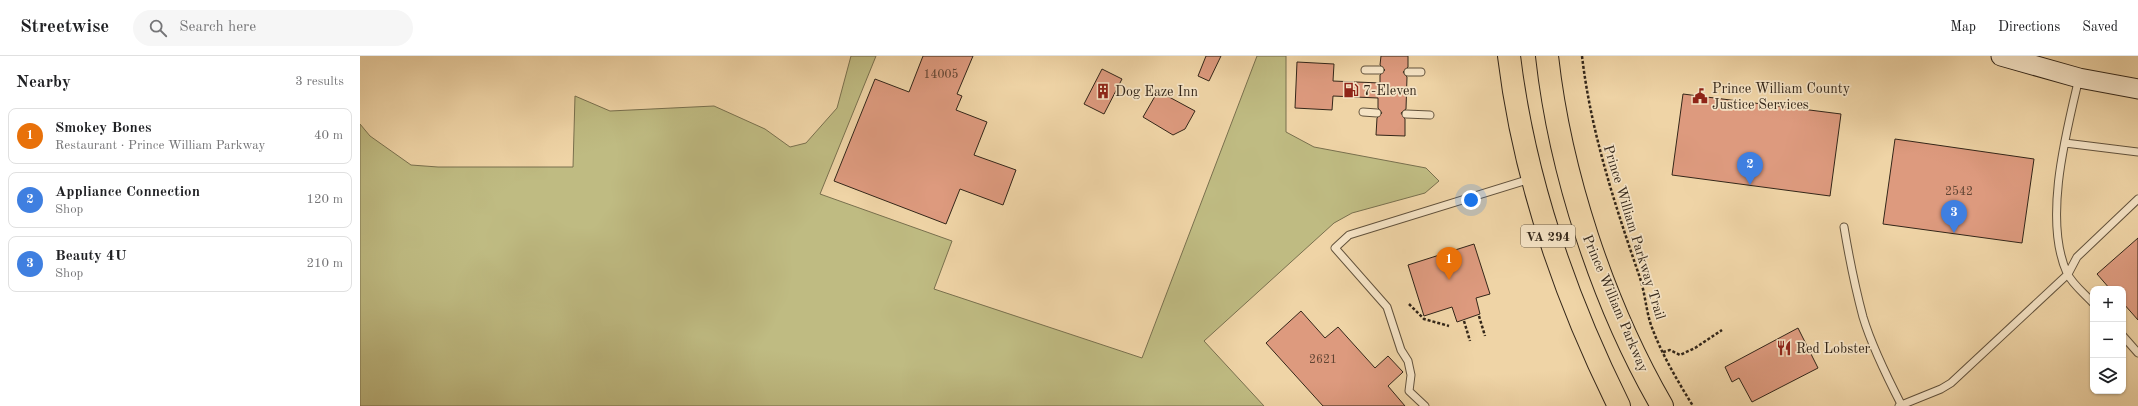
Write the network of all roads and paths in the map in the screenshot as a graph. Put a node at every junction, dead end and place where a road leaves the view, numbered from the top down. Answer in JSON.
{"nodes":[{"id":1,"x":1509,"y":56,"type":"edge"},
{"id":2,"x":1548,"y":56,"type":"edge"},
{"id":3,"x":1582,"y":56,"type":"edge"},
{"id":4,"x":2001,"y":56,"type":"edge"},
{"id":5,"x":1365,"y":70,"type":"dead end"},
{"id":6,"x":1380,"y":70,"type":"dead end"},
{"id":7,"x":1408,"y":72,"type":"dead end"},
{"id":8,"x":1421,"y":72,"type":"dead end"},
{"id":9,"x":2078,"y":78,"type":"junction"},
{"id":10,"x":2138,"y":89,"type":"edge"},
{"id":11,"x":1363,"y":112,"type":"dead end"},
{"id":12,"x":1377,"y":113,"type":"dead end"},
{"id":13,"x":1406,"y":114,"type":"dead end"},
{"id":14,"x":1430,"y":115,"type":"dead end"},
{"id":15,"x":2065,"y":143,"type":"junction"},
{"id":16,"x":2138,"y":152,"type":"edge"},
{"id":17,"x":1532,"y":178,"type":"junction"},
{"id":18,"x":2138,"y":200,"type":"edge"},
{"id":19,"x":1844,"y":227,"type":"dead end"},
{"id":20,"x":2068,"y":274,"type":"junction"},
{"id":21,"x":2090,"y":300,"type":"edge"},
{"id":22,"x":1409,"y":304,"type":"dead end"},
{"id":23,"x":1479,"y":316,"type":"dead end"},
{"id":24,"x":1464,"y":321,"type":"dead end"},
{"id":25,"x":1449,"y":326,"type":"dead end"},
{"id":26,"x":1722,"y":330,"type":"dead end"},
{"id":27,"x":1485,"y":336,"type":"dead end"},
{"id":28,"x":2126,"y":339,"type":"edge"},
{"id":29,"x":1470,"y":341,"type":"dead end"},
{"id":30,"x":1663,"y":352,"type":"junction"},
{"id":31,"x":2138,"y":353,"type":"edge"},
{"id":32,"x":1424,"y":406,"type":"edge"},
{"id":33,"x":1619,"y":406,"type":"edge"},
{"id":34,"x":1662,"y":406,"type":"edge"},
{"id":35,"x":1693,"y":406,"type":"edge"},
{"id":36,"x":1901,"y":406,"type":"edge"}],
"edges":[{"from":1,"to":17,"type":"highway","number":"VA 294"},
{"from":2,"to":34,"type":"highway","name":"Prince William Parkway","number":"VA 294"},
{"from":3,"to":30,"type":"path","name":"Prince William Parkway Trail"},
{"from":4,"to":9,"type":"main road"},
{"from":5,"to":6,"type":"lane"},
{"from":7,"to":8,"type":"lane"},
{"from":9,"to":10,"type":"main road"},
{"from":9,"to":15,"type":"lane"},
{"from":11,"to":12,"type":"lane"},
{"from":13,"to":14,"type":"lane"},
{"from":15,"to":16,"type":"lane"},
{"from":15,"to":20,"type":"lane"},
{"from":17,"to":32,"type":"lane"},
{"from":17,"to":33,"type":"highway","number":"VA 294"},
{"from":18,"to":20,"type":"lane"},
{"from":19,"to":36,"type":"lane"},
{"from":20,"to":21,"type":"lane"},
{"from":20,"to":36,"type":"lane"},
{"from":22,"to":25,"type":"path"},
{"from":23,"to":27,"type":"path"},
{"from":24,"to":29,"type":"path"},
{"from":26,"to":30,"type":"path"},
{"from":28,"to":31,"type":"lane"},
{"from":30,"to":35,"type":"path","name":"Prince William Parkway Trail"}]}
